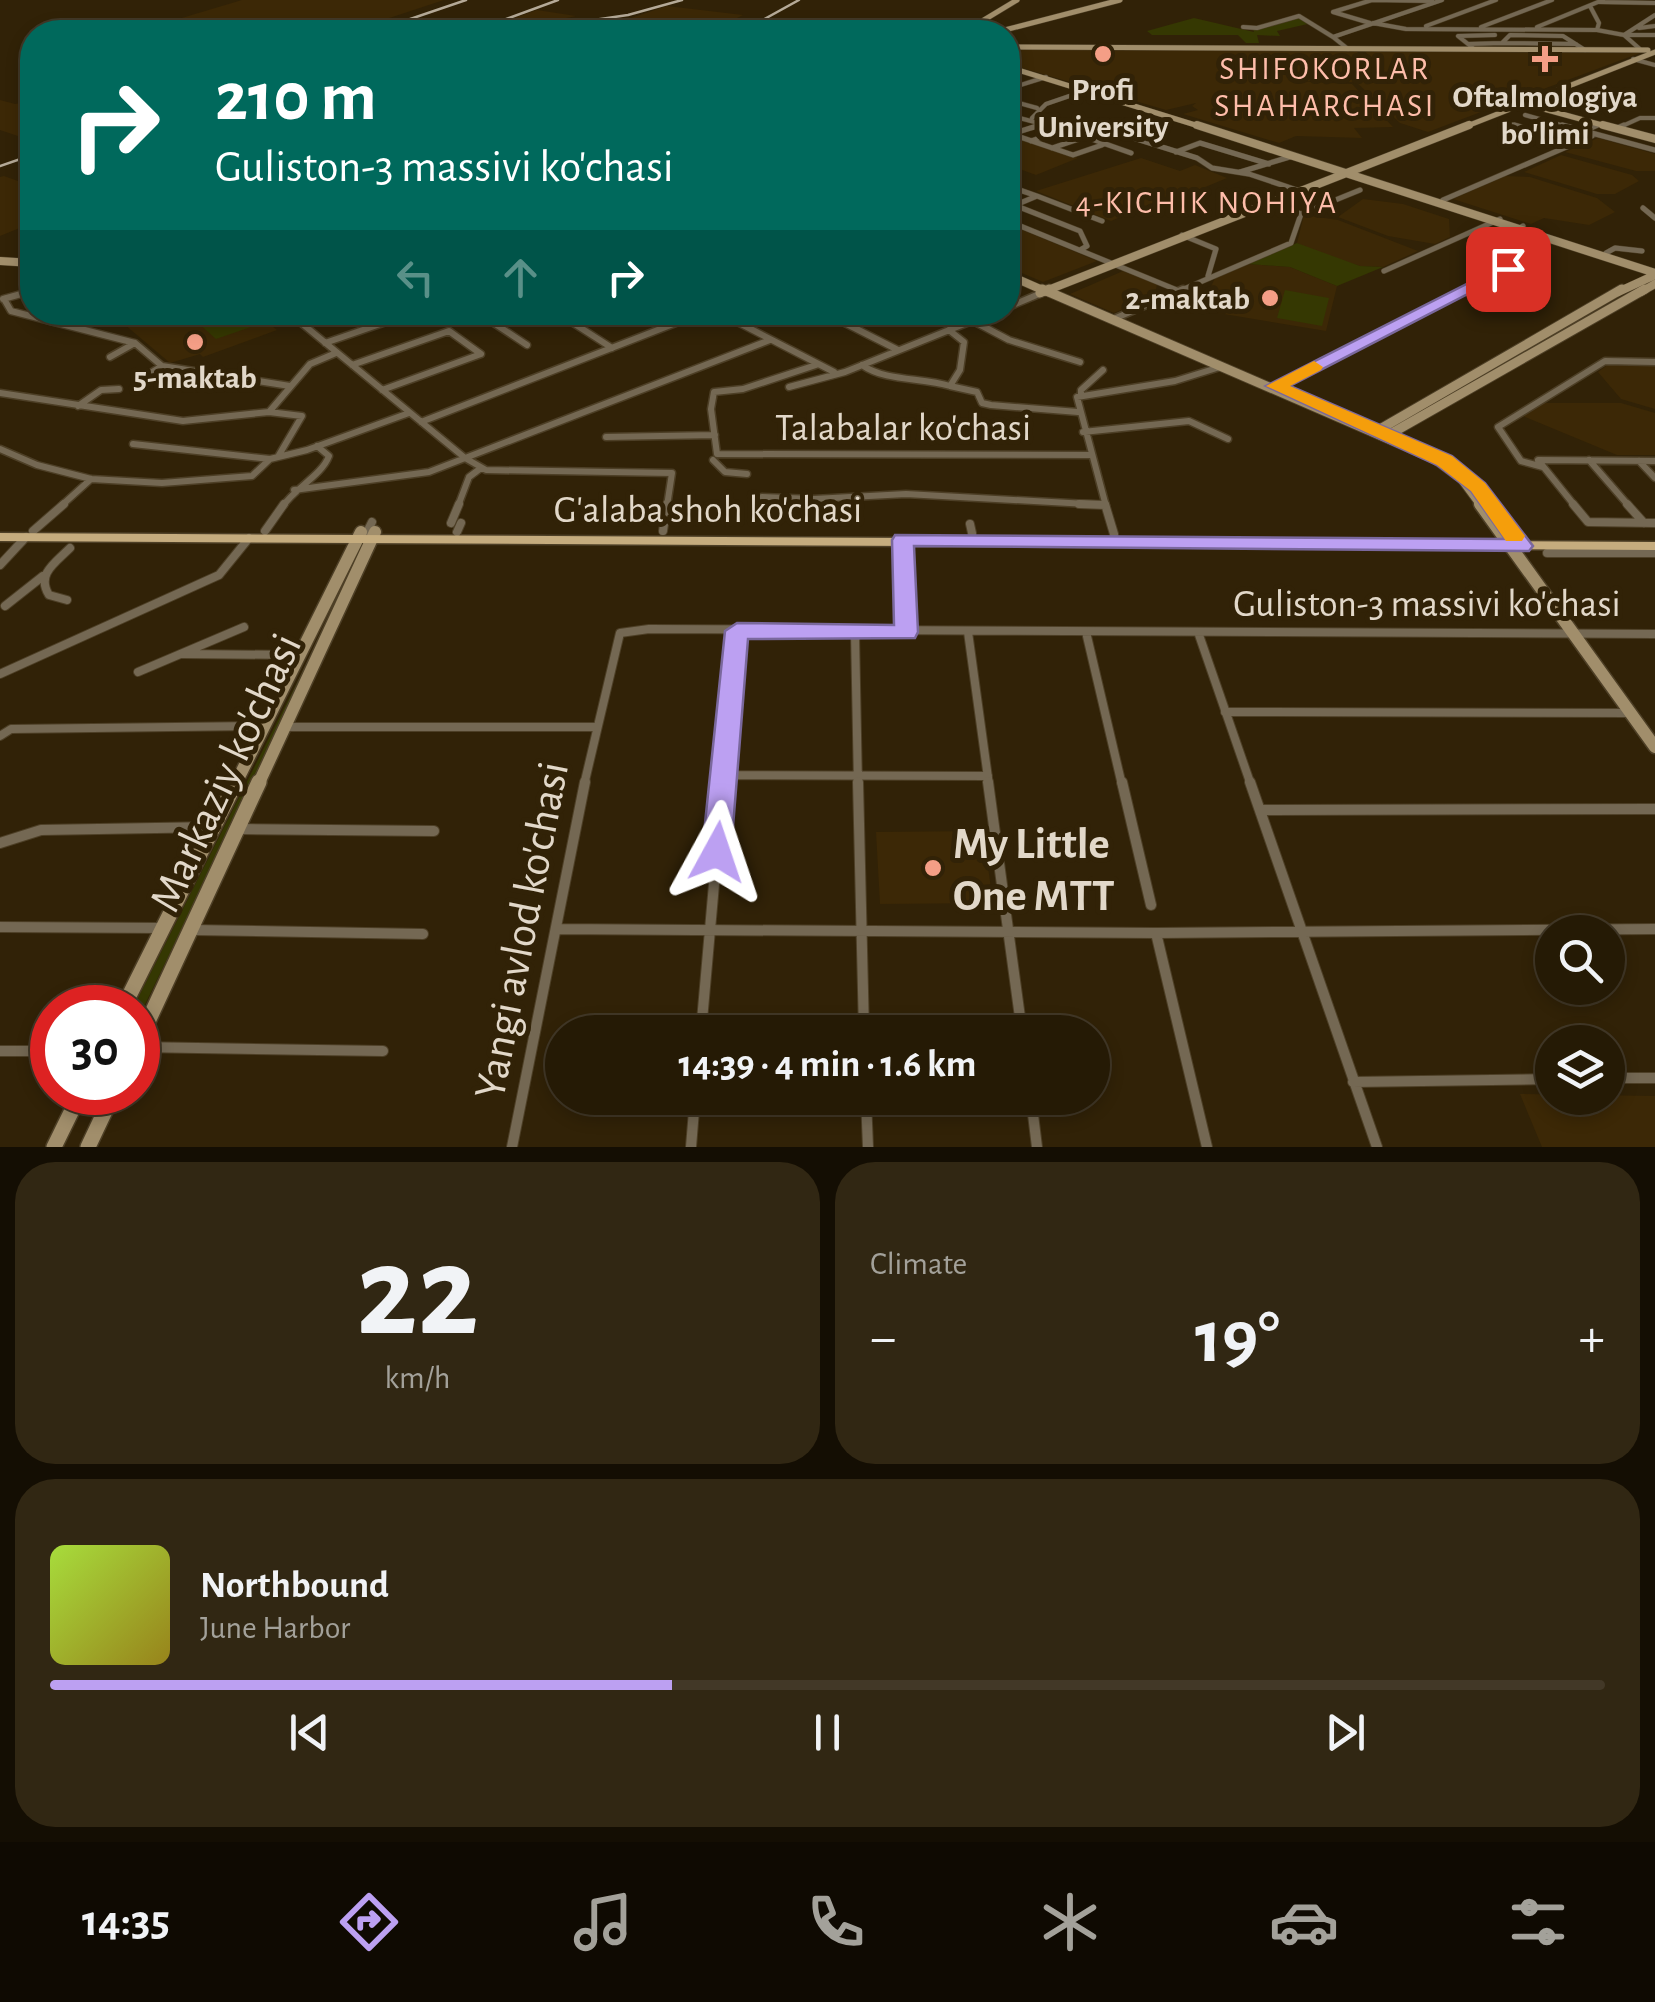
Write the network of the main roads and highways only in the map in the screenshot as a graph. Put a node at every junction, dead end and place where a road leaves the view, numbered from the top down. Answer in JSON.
{"nodes":[{"id":1,"x":1017,"y":0,"type":"edge"},
{"id":2,"x":1120,"y":0,"type":"edge"},
{"id":3,"x":984,"y":20,"type":"edge"},
{"id":4,"x":1020,"y":26,"type":"edge"},
{"id":5,"x":1020,"y":46,"type":"edge"},
{"id":6,"x":1648,"y":51,"type":"edge"},
{"id":7,"x":1020,"y":70,"type":"edge"},
{"id":8,"x":1523,"y":104,"type":"junction"},
{"id":9,"x":1655,"y":139,"type":"edge"},
{"id":10,"x":1350,"y":171,"type":"junction"},
{"id":11,"x":1270,"y":202,"type":"junction"},
{"id":12,"x":1521,"y":227,"type":"junction"},
{"id":13,"x":1655,"y":272,"type":"edge"},
{"id":14,"x":1020,"y":279,"type":"edge"},
{"id":15,"x":1655,"y":284,"type":"edge"},
{"id":16,"x":1047,"y":291,"type":"junction"},
{"id":17,"x":1382,"y":433,"type":"junction"},
{"id":18,"x":368,"y":533,"type":"junction"},
{"id":19,"x":0,"y":534,"type":"edge"},
{"id":20,"x":30,"y":534,"type":"junction"},
{"id":21,"x":1514,"y":542,"type":"junction"},
{"id":22,"x":1655,"y":546,"type":"edge"},
{"id":23,"x":343,"y":587,"type":"junction"},
{"id":24,"x":1580,"y":635,"type":"junction"},
{"id":25,"x":1655,"y":734,"type":"edge"},
{"id":26,"x":1655,"y":747,"type":"edge"},
{"id":27,"x":135,"y":985,"type":"edge"},
{"id":28,"x":160,"y":999,"type":"edge"},
{"id":29,"x":70,"y":1115,"type":"edge"},
{"id":30,"x":103,"y":1115,"type":"edge"},
{"id":31,"x":54,"y":1147,"type":"edge"},
{"id":32,"x":88,"y":1147,"type":"edge"}],
"edges":[{"from":1,"to":3,"type":"main road"},
{"from":2,"to":4,"type":"main road"},
{"from":5,"to":6,"type":"main road"},
{"from":6,"to":8,"type":"main road"},
{"from":7,"to":10,"type":"main road"},
{"from":8,"to":9,"type":"main road"},
{"from":8,"to":10,"type":"main road"},
{"from":10,"to":11,"type":"main road"},
{"from":10,"to":11,"type":"main road"},
{"from":10,"to":12,"type":"main road"},
{"from":10,"to":12,"type":"main road"},
{"from":11,"to":16,"type":"main road"},
{"from":12,"to":13,"type":"main road"},
{"from":12,"to":13,"type":"main road"},
{"from":13,"to":17,"type":"main road"},
{"from":14,"to":16,"type":"main road"},
{"from":15,"to":17,"type":"main road"},
{"from":16,"to":17,"type":"main road"},
{"from":16,"to":17,"type":"main road"},
{"from":17,"to":21,"type":"main road"},
{"from":18,"to":20,"type":"main road","name":"G'alaba shoh ko'chasi"},
{"from":18,"to":20,"type":"main road","name":"G'alaba shoh ko'chasi"},
{"from":18,"to":21,"type":"main road","name":"G'alaba shoh ko'chasi"},
{"from":18,"to":21,"type":"main road","name":"G'alaba shoh ko'chasi"},
{"from":18,"to":23,"type":"main road","name":"Markaziy ko'chasi"},
{"from":19,"to":20,"type":"main road","name":"G'alaba shoh ko'chasi"},
{"from":21,"to":22,"type":"main road","name":"G'alaba shoh ko'chasi"},
{"from":21,"to":22,"type":"main road","name":"G'alaba shoh ko'chasi"},
{"from":21,"to":24,"type":"main road"},
{"from":23,"to":27,"type":"main road","name":"Markaziy ko'chasi"},
{"from":23,"to":28,"type":"main road","name":"Markaziy ko'chasi"},
{"from":24,"to":25,"type":"main road"},
{"from":24,"to":26,"type":"main road"},
{"from":29,"to":31,"type":"main road"},
{"from":30,"to":32,"type":"main road"}]}
